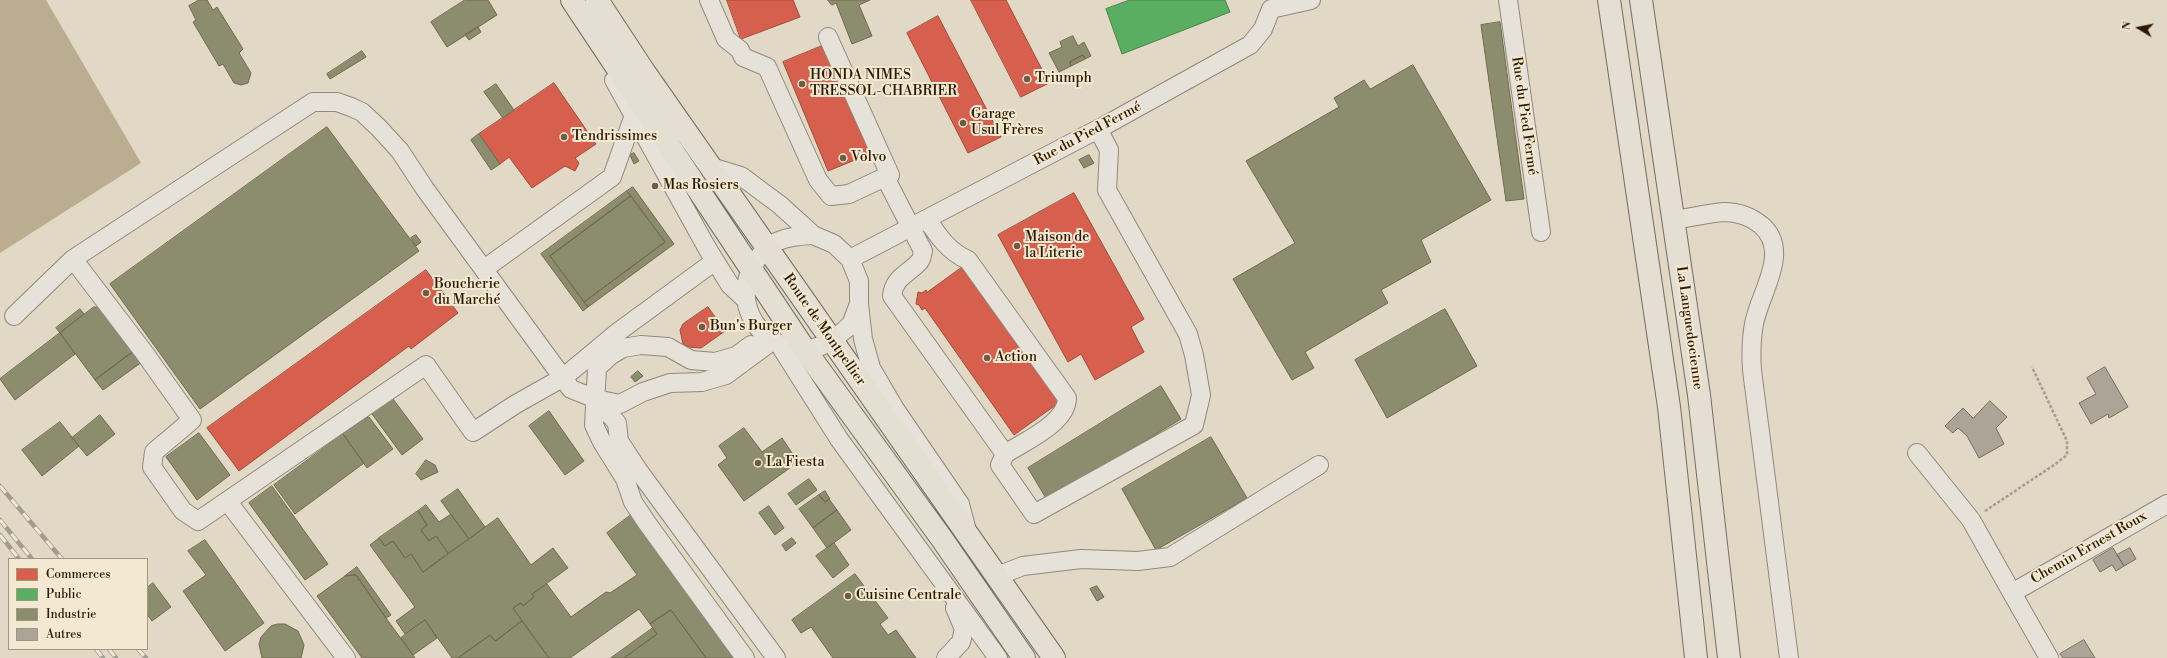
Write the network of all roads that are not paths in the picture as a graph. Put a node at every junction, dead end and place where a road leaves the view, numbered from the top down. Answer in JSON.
{"nodes":[{"id":1,"x":596,"y":0,"type":"edge"},
{"id":2,"x":708,"y":0,"type":"edge"},
{"id":3,"x":1311,"y":0,"type":"edge"},
{"id":4,"x":1508,"y":0,"type":"edge"},
{"id":5,"x":1609,"y":0,"type":"edge"},
{"id":6,"x":1641,"y":0,"type":"edge"},
{"id":7,"x":573,"y":1,"type":"edge"},
{"id":8,"x":1271,"y":4,"type":"edge"},
{"id":9,"x":828,"y":37,"type":"dead end"},
{"id":10,"x":634,"y":116,"type":"junction"},
{"id":11,"x":1098,"y":129,"type":"junction"},
{"id":12,"x":712,"y":163,"type":"junction"},
{"id":13,"x":885,"y":177,"type":"junction"},
{"id":14,"x":927,"y":219,"type":"junction"},
{"id":15,"x":1673,"y":220,"type":"junction"},
{"id":16,"x":911,"y":228,"type":"junction"},
{"id":17,"x":1541,"y":232,"type":"dead end"},
{"id":18,"x":808,"y":235,"type":"junction"},
{"id":19,"x":767,"y":247,"type":"junction"},
{"id":20,"x":72,"y":259,"type":"junction"},
{"id":21,"x":850,"y":259,"type":"junction"},
{"id":22,"x":715,"y":261,"type":"junction"},
{"id":23,"x":484,"y":269,"type":"junction"},
{"id":24,"x":751,"y":269,"type":"junction"},
{"id":25,"x":746,"y":300,"type":"junction"},
{"id":26,"x":860,"y":304,"type":"junction"},
{"id":27,"x":14,"y":316,"type":"dead end"},
{"id":28,"x":772,"y":340,"type":"junction"},
{"id":29,"x":832,"y":341,"type":"junction"},
{"id":30,"x":805,"y":350,"type":"junction"},
{"id":31,"x":564,"y":377,"type":"junction"},
{"id":32,"x":596,"y":398,"type":"junction"},
{"id":33,"x":1917,"y":453,"type":"dead end"},
{"id":34,"x":1005,"y":454,"type":"junction"},
{"id":35,"x":1319,"y":465,"type":"dead end"},
{"id":36,"x":648,"y":482,"type":"junction"},
{"id":37,"x":630,"y":494,"type":"junction"},
{"id":38,"x":228,"y":502,"type":"junction"},
{"id":39,"x":2167,"y":504,"type":"edge"},
{"id":40,"x":967,"y":533,"type":"junction"},
{"id":41,"x":934,"y":572,"type":"junction"},
{"id":42,"x":997,"y":576,"type":"junction"},
{"id":43,"x":2012,"y":593,"type":"junction"},
{"id":44,"x":346,"y":658,"type":"edge"},
{"id":45,"x":745,"y":658,"type":"edge"},
{"id":46,"x":776,"y":658,"type":"edge"},
{"id":47,"x":946,"y":658,"type":"edge"},
{"id":48,"x":998,"y":658,"type":"edge"},
{"id":49,"x":1024,"y":658,"type":"edge"},
{"id":50,"x":1054,"y":658,"type":"edge"},
{"id":51,"x":1696,"y":658,"type":"edge"},
{"id":52,"x":1729,"y":658,"type":"edge"},
{"id":53,"x":1789,"y":658,"type":"edge"},
{"id":54,"x":2049,"y":658,"type":"edge"}],
"edges":[{"from":1,"to":12,"type":"main road","name":"Route de Montpellier"},
{"from":2,"to":13,"type":"street"},
{"from":3,"to":8,"type":"street","name":"Rue du Pied Fermé"},
{"from":4,"to":17,"type":"street","name":"Rue du Pied Fermé"},
{"from":5,"to":51,"type":"main road"},
{"from":6,"to":15,"type":"main road","name":"La Languedocienne"},
{"from":7,"to":10,"type":"street"},
{"from":7,"to":24,"type":"main road","name":"Route de Montpellier"},
{"from":8,"to":11,"type":"street","name":"Rue du Pied Fermé"},
{"from":9,"to":13,"type":"street"},
{"from":10,"to":22,"type":"street"},
{"from":10,"to":23,"type":"street"},
{"from":11,"to":14,"type":"street","name":"Rue du Pied Fermé"},
{"from":11,"to":34,"type":"street"},
{"from":12,"to":18,"type":"street"},
{"from":12,"to":19,"type":"main road","name":"Route de Montpellier"},
{"from":13,"to":16,"type":"street"},
{"from":14,"to":16,"type":"street","name":"Rue du Pied Fermé"},
{"from":14,"to":34,"type":"street"},
{"from":15,"to":52,"type":"main road","name":"La Languedocienne"},
{"from":15,"to":53,"type":"street"},
{"from":16,"to":21,"type":"street","name":"Rue du Pied Fermé"},
{"from":16,"to":34,"type":"street"},
{"from":18,"to":19,"type":"street"},
{"from":18,"to":21,"type":"street"},
{"from":19,"to":24,"type":"street"},
{"from":19,"to":29,"type":"main road","name":"Route de Montpellier"},
{"from":20,"to":23,"type":"street"},
{"from":20,"to":27,"type":"street"},
{"from":20,"to":38,"type":"street"},
{"from":21,"to":26,"type":"street"},
{"from":22,"to":25,"type":"street"},
{"from":22,"to":31,"type":"street"},
{"from":23,"to":31,"type":"street"},
{"from":24,"to":25,"type":"street"},
{"from":24,"to":30,"type":"main road","name":"Route de Montpellier"},
{"from":25,"to":28,"type":"street"},
{"from":26,"to":29,"type":"street"},
{"from":26,"to":40,"type":"street"},
{"from":28,"to":30,"type":"street"},
{"from":28,"to":32,"type":"street"},
{"from":28,"to":32,"type":"street"},
{"from":28,"to":41,"type":"street"},
{"from":29,"to":30,"type":"street"},
{"from":29,"to":40,"type":"main road","name":"Route de Montpellier"},
{"from":30,"to":49,"type":"main road","name":"Route de Montpellier"},
{"from":31,"to":32,"type":"street"},
{"from":31,"to":38,"type":"street"},
{"from":32,"to":36,"type":"street"},
{"from":32,"to":37,"type":"street"},
{"from":33,"to":43,"type":"street"},
{"from":35,"to":42,"type":"street"},
{"from":36,"to":37,"type":"street"},
{"from":36,"to":46,"type":"street"},
{"from":37,"to":45,"type":"street"},
{"from":38,"to":44,"type":"street"},
{"from":39,"to":43,"type":"street","name":"Chemin Ernest Roux"},
{"from":40,"to":42,"type":"main road","name":"Route de Montpellier"},
{"from":41,"to":47,"type":"street"},
{"from":41,"to":48,"type":"street"},
{"from":42,"to":50,"type":"main road","name":"Route de Montpellier"},
{"from":43,"to":54,"type":"street"}]}
